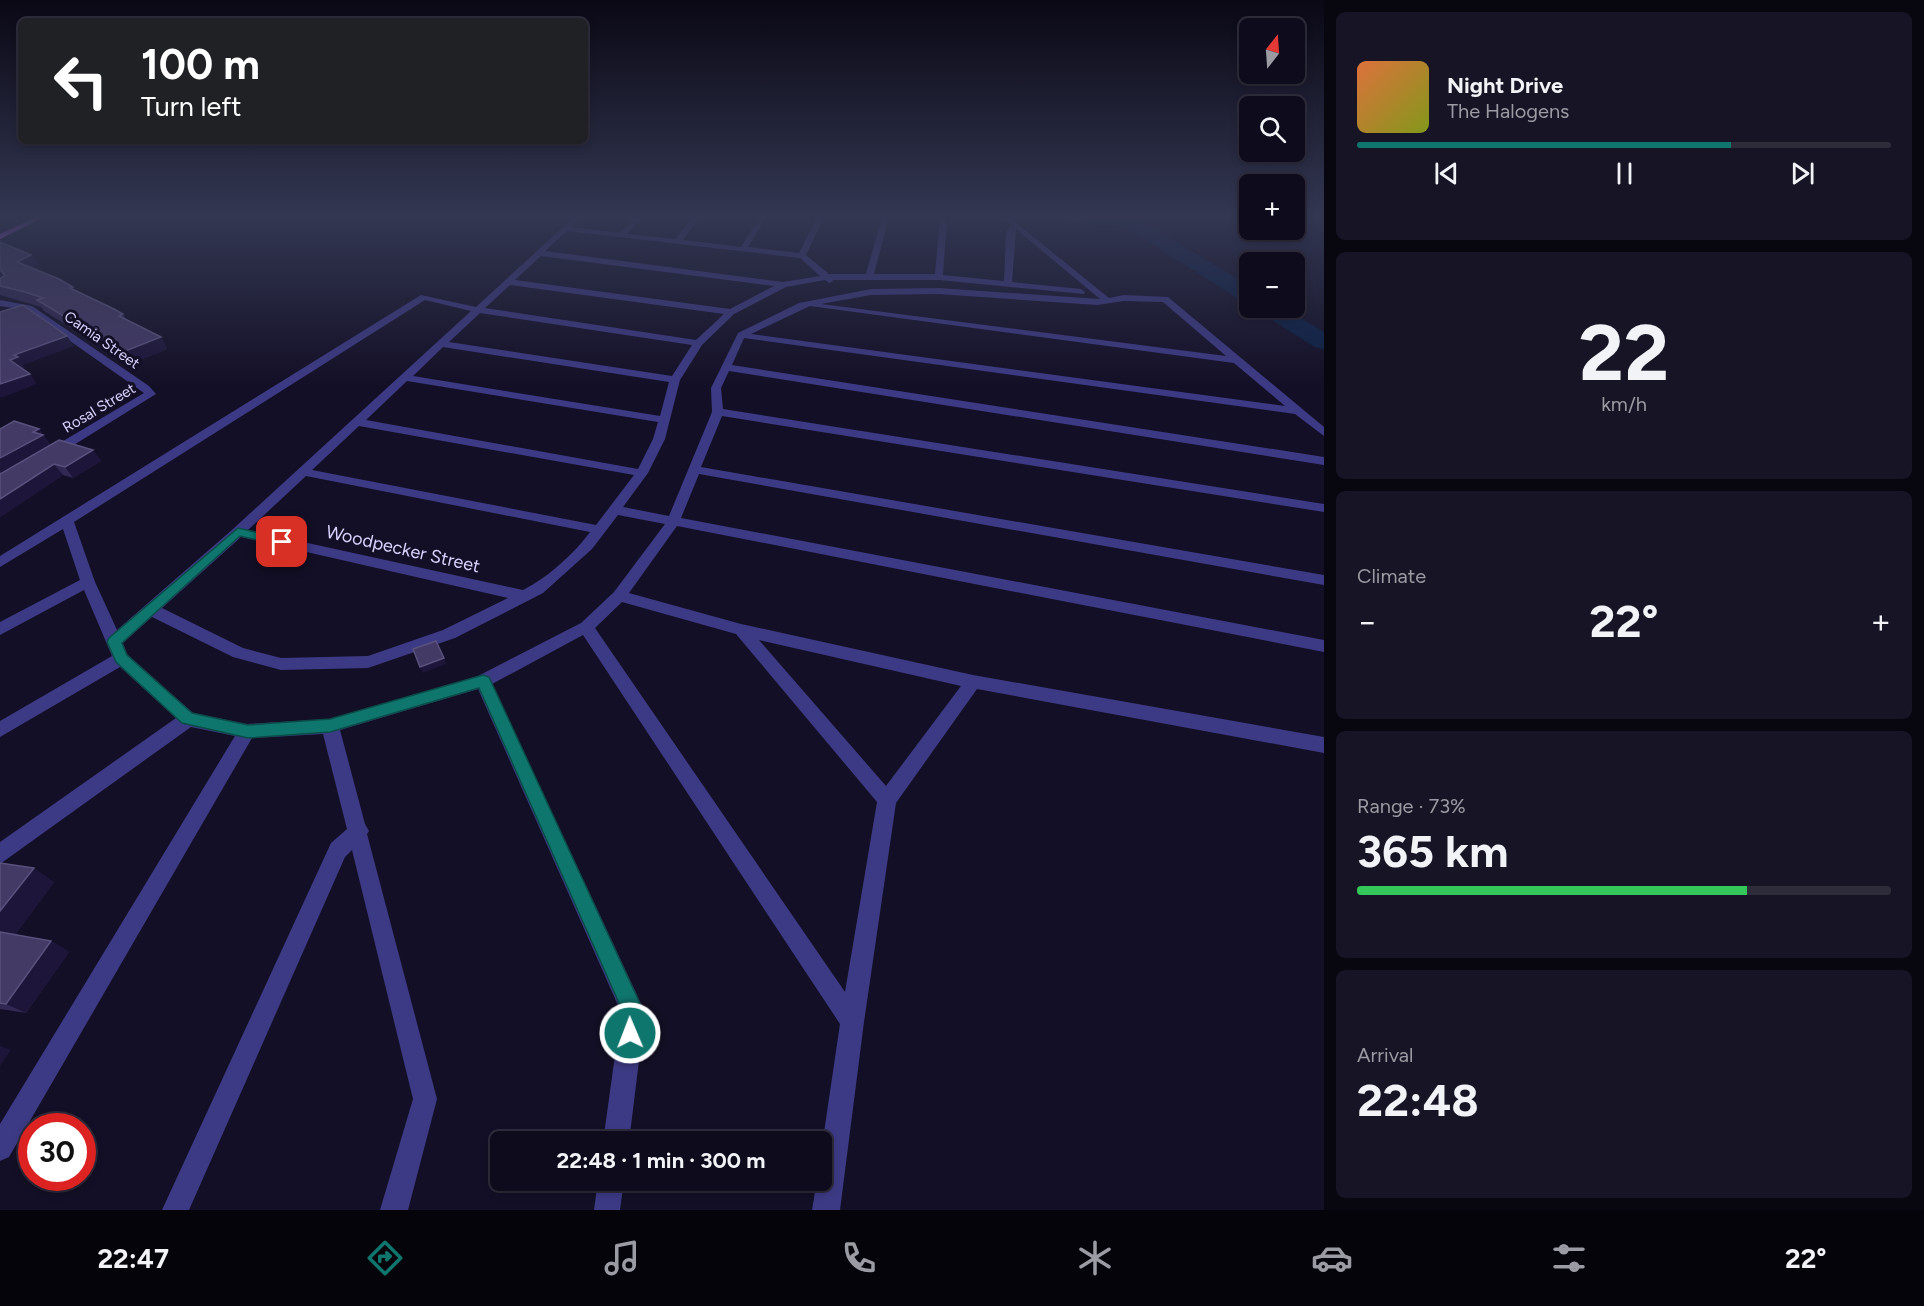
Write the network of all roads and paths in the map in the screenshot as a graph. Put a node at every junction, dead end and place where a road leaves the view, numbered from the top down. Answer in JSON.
{"nodes":[{"id":1,"x":517,"y":273,"type":"edge"},
{"id":2,"x":692,"y":273,"type":"edge"},
{"id":3,"x":822,"y":273,"type":"edge"},
{"id":4,"x":939,"y":273,"type":"edge"},
{"id":5,"x":1008,"y":273,"type":"edge"},
{"id":6,"x":1074,"y":273,"type":"edge"},
{"id":7,"x":870,"y":275,"type":"joint"},
{"id":8,"x":826,"y":277,"type":"junction"},
{"id":9,"x":939,"y":277,"type":"junction"},
{"id":10,"x":508,"y":282,"type":"junction"},
{"id":11,"x":1008,"y":284,"type":"junction"},
{"id":12,"x":783,"y":285,"type":"junction"},
{"id":13,"x":849,"y":294,"type":"junction"},
{"id":14,"x":1103,"y":297,"type":"junction"},
{"id":15,"x":0,"y":303,"type":"edge"},
{"id":16,"x":802,"y":305,"type":"junction"},
{"id":17,"x":477,"y":310,"type":"junction"},
{"id":18,"x":731,"y":312,"type":"junction"},
{"id":19,"x":873,"y":314,"type":"junction"},
{"id":20,"x":741,"y":335,"type":"junction"},
{"id":21,"x":698,"y":343,"type":"junction"},
{"id":22,"x":441,"y":344,"type":"junction"},
{"id":23,"x":1237,"y":360,"type":"junction"},
{"id":24,"x":724,"y":367,"type":"junction"},
{"id":25,"x":405,"y":378,"type":"junction"},
{"id":26,"x":675,"y":380,"type":"junction"},
{"id":27,"x":151,"y":394,"type":"joint"},
{"id":28,"x":1298,"y":411,"type":"junction"},
{"id":29,"x":718,"y":412,"type":"junction"},
{"id":30,"x":664,"y":420,"type":"junction"},
{"id":31,"x":357,"y":422,"type":"junction"},
{"id":32,"x":1324,"y":433,"type":"edge"},
{"id":33,"x":42,"y":459,"type":"edge"},
{"id":34,"x":1324,"y":461,"type":"edge"},
{"id":35,"x":695,"y":470,"type":"junction"},
{"id":36,"x":303,"y":472,"type":"junction"},
{"id":37,"x":642,"y":473,"type":"junction"},
{"id":38,"x":1324,"y":508,"type":"edge"},
{"id":39,"x":615,"y":510,"type":"junction"},
{"id":40,"x":66,"y":519,"type":"junction"},
{"id":41,"x":674,"y":522,"type":"junction"},
{"id":42,"x":600,"y":530,"type":"junction"},
{"id":43,"x":238,"y":532,"type":"junction"},
{"id":44,"x":0,"y":562,"type":"edge"},
{"id":45,"x":1324,"y":580,"type":"edge"},
{"id":46,"x":88,"y":582,"type":"junction"},
{"id":47,"x":620,"y":596,"type":"junction"},
{"id":48,"x":524,"y":597,"type":"junction"},
{"id":49,"x":152,"y":610,"type":"junction"},
{"id":50,"x":586,"y":627,"type":"junction"},
{"id":51,"x":0,"y":630,"type":"edge"},
{"id":52,"x":741,"y":630,"type":"junction"},
{"id":53,"x":114,"y":642,"type":"junction"},
{"id":54,"x":1324,"y":646,"type":"edge"},
{"id":55,"x":121,"y":658,"type":"junction"},
{"id":56,"x":483,"y":681,"type":"junction"},
{"id":57,"x":973,"y":682,"type":"junction"},
{"id":58,"x":188,"y":719,"type":"junction"},
{"id":59,"x":330,"y":726,"type":"junction"},
{"id":60,"x":0,"y":730,"type":"edge"},
{"id":61,"x":248,"y":731,"type":"junction"},
{"id":62,"x":1324,"y":745,"type":"edge"},
{"id":63,"x":887,"y":800,"type":"junction"},
{"id":64,"x":359,"y":831,"type":"junction"},
{"id":65,"x":0,"y":854,"type":"edge"},
{"id":66,"x":852,"y":1022,"type":"junction"},
{"id":67,"x":617,"y":1131,"type":"edge"},
{"id":68,"x":0,"y":1148,"type":"edge"},
{"id":69,"x":609,"y":1191,"type":"edge"},
{"id":70,"x":175,"y":1210,"type":"edge"},
{"id":71,"x":393,"y":1210,"type":"edge"},
{"id":72,"x":607,"y":1210,"type":"edge"},
{"id":73,"x":826,"y":1210,"type":"edge"}],
"edges":[{"from":1,"to":10,"type":"street"},
{"from":2,"to":12,"type":"street"},
{"from":3,"to":8,"type":"street"},
{"from":4,"to":9,"type":"street"},
{"from":5,"to":11,"type":"street"},
{"from":6,"to":14,"type":"street"},
{"from":7,"to":8,"type":"street"},
{"from":7,"to":9,"type":"street"},
{"from":8,"to":12,"type":"street"},
{"from":8,"to":13,"type":"street"},
{"from":9,"to":11,"type":"street"},
{"from":10,"to":17,"type":"street"},
{"from":10,"to":18,"type":"street"},
{"from":11,"to":14,"type":"street"},
{"from":12,"to":18,"type":"street"},
{"from":13,"to":14,"type":"street"},
{"from":13,"to":16,"type":"street"},
{"from":13,"to":19,"type":"street"},
{"from":14,"to":23,"type":"street"},
{"from":15,"to":27,"type":"street","name":"Camia Street"},
{"from":16,"to":19,"type":"street"},
{"from":16,"to":20,"type":"street"},
{"from":17,"to":21,"type":"street"},
{"from":17,"to":22,"type":"street"},
{"from":17,"to":40,"type":"street"},
{"from":18,"to":21,"type":"street"},
{"from":19,"to":23,"type":"street"},
{"from":20,"to":24,"type":"street"},
{"from":20,"to":28,"type":"street"},
{"from":21,"to":26,"type":"street"},
{"from":22,"to":25,"type":"street"},
{"from":22,"to":26,"type":"street"},
{"from":23,"to":28,"type":"street"},
{"from":24,"to":29,"type":"street"},
{"from":24,"to":34,"type":"street"},
{"from":25,"to":30,"type":"street"},
{"from":25,"to":31,"type":"street"},
{"from":26,"to":30,"type":"street"},
{"from":27,"to":33,"type":"street","name":"Rosal Street"},
{"from":28,"to":32,"type":"street"},
{"from":29,"to":35,"type":"street"},
{"from":29,"to":38,"type":"street"},
{"from":30,"to":37,"type":"street"},
{"from":31,"to":36,"type":"street"},
{"from":31,"to":37,"type":"street"},
{"from":35,"to":41,"type":"street"},
{"from":35,"to":45,"type":"street"},
{"from":36,"to":42,"type":"street"},
{"from":36,"to":43,"type":"street"},
{"from":37,"to":39,"type":"street"},
{"from":39,"to":41,"type":"street"},
{"from":39,"to":42,"type":"street"},
{"from":40,"to":44,"type":"street"},
{"from":40,"to":46,"type":"street"},
{"from":41,"to":47,"type":"street"},
{"from":41,"to":54,"type":"street"},
{"from":42,"to":48,"type":"street"},
{"from":43,"to":48,"type":"street","name":"Woodpecker Street"},
{"from":43,"to":49,"type":"street"},
{"from":46,"to":51,"type":"street"},
{"from":46,"to":53,"type":"street"},
{"from":47,"to":50,"type":"street"},
{"from":47,"to":52,"type":"street"},
{"from":48,"to":49,"type":"street"},
{"from":49,"to":53,"type":"street"},
{"from":50,"to":56,"type":"street"},
{"from":50,"to":66,"type":"street"},
{"from":52,"to":57,"type":"street"},
{"from":52,"to":63,"type":"street"},
{"from":53,"to":55,"type":"street"},
{"from":55,"to":58,"type":"street"},
{"from":55,"to":60,"type":"street"},
{"from":56,"to":59,"type":"street"},
{"from":56,"to":67,"type":"street"},
{"from":57,"to":62,"type":"street"},
{"from":57,"to":63,"type":"street"},
{"from":58,"to":61,"type":"street"},
{"from":58,"to":65,"type":"street"},
{"from":59,"to":61,"type":"street"},
{"from":59,"to":64,"type":"street"},
{"from":61,"to":68,"type":"street"},
{"from":63,"to":66,"type":"street"},
{"from":64,"to":70,"type":"street"},
{"from":64,"to":71,"type":"street"},
{"from":66,"to":73,"type":"street"},
{"from":69,"to":72,"type":"street"}]}
